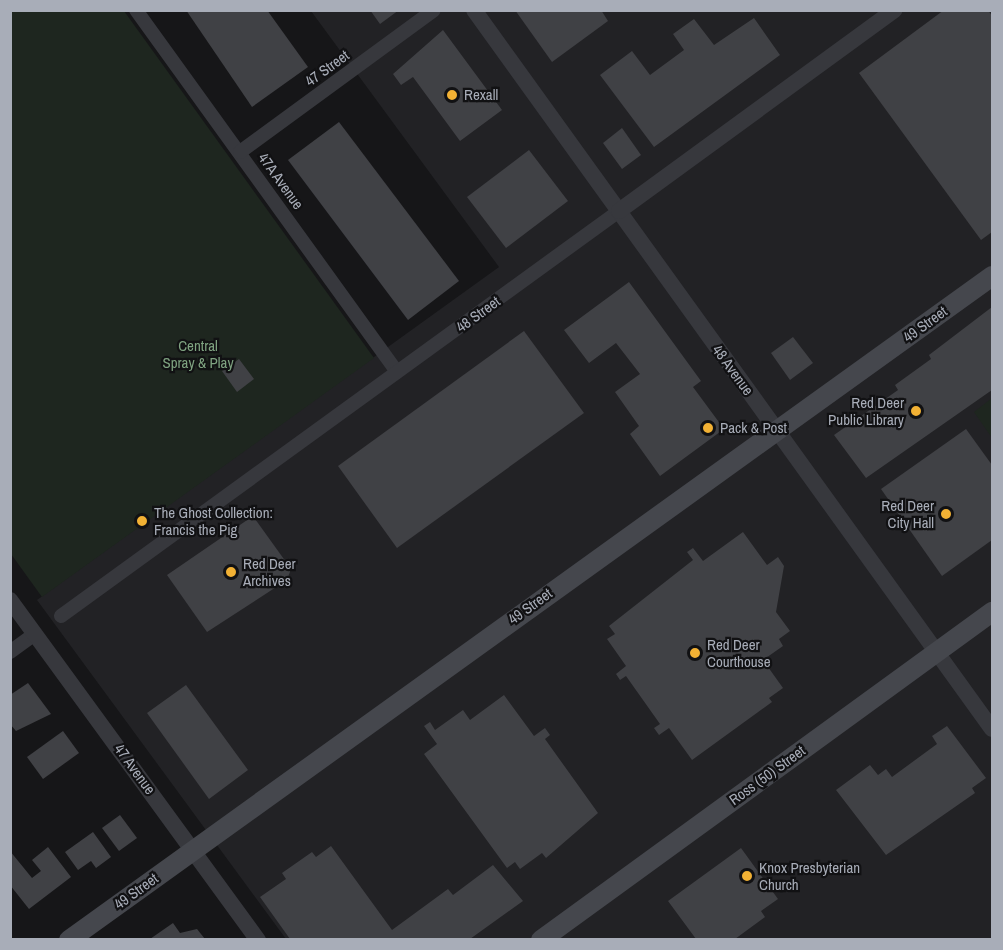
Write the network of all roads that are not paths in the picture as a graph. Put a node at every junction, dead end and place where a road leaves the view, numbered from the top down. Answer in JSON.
{"nodes":[{"id":1,"x":136,"y":10,"type":"edge"},
{"id":2,"x":434,"y":10,"type":"edge"},
{"id":3,"x":474,"y":10,"type":"edge"},
{"id":4,"x":895,"y":10,"type":"edge"},
{"id":5,"x":240,"y":152,"type":"junction"},
{"id":6,"x":619,"y":211,"type":"junction"},
{"id":7,"x":993,"y":276,"type":"edge"},
{"id":8,"x":397,"y":372,"type":"junction"},
{"id":9,"x":776,"y":430,"type":"junction"},
{"id":10,"x":10,"y":600,"type":"edge"},
{"id":11,"x":993,"y":612,"type":"edge"},
{"id":12,"x":61,"y":616,"type":"dead end"},
{"id":13,"x":35,"y":634,"type":"junction"},
{"id":14,"x":10,"y":652,"type":"edge"},
{"id":15,"x":937,"y":652,"type":"junction"},
{"id":16,"x":993,"y":729,"type":"edge"},
{"id":17,"x":194,"y":850,"type":"junction"},
{"id":18,"x":69,"y":939,"type":"edge"},
{"id":19,"x":258,"y":939,"type":"edge"},
{"id":20,"x":541,"y":939,"type":"edge"}],
"edges":[{"from":1,"to":5,"type":"street","name":"47A Avenue"},
{"from":2,"to":5,"type":"street","name":"47 Street"},
{"from":3,"to":6,"type":"street","name":"48 Avenue"},
{"from":4,"to":6,"type":"street","name":"48 Street"},
{"from":5,"to":8,"type":"street","name":"47A Avenue"},
{"from":6,"to":8,"type":"street","name":"48 Street"},
{"from":6,"to":9,"type":"street","name":"48 Avenue"},
{"from":7,"to":9,"type":"main road","name":"49 Street"},
{"from":8,"to":12,"type":"street","name":"48 Street"},
{"from":9,"to":15,"type":"street","name":"48 Avenue"},
{"from":9,"to":17,"type":"main road","name":"49 Street"},
{"from":10,"to":13,"type":"street","name":"47 Avenue"},
{"from":11,"to":15,"type":"main road","name":"Ross (50) Street"},
{"from":13,"to":14,"type":"street"},
{"from":13,"to":17,"type":"street","name":"47 Avenue"},
{"from":15,"to":16,"type":"street","name":"48 Avenue"},
{"from":15,"to":20,"type":"main road","name":"Ross (50) Street"},
{"from":17,"to":18,"type":"main road","name":"49 Street"},
{"from":17,"to":19,"type":"street","name":"47 Avenue"}]}
